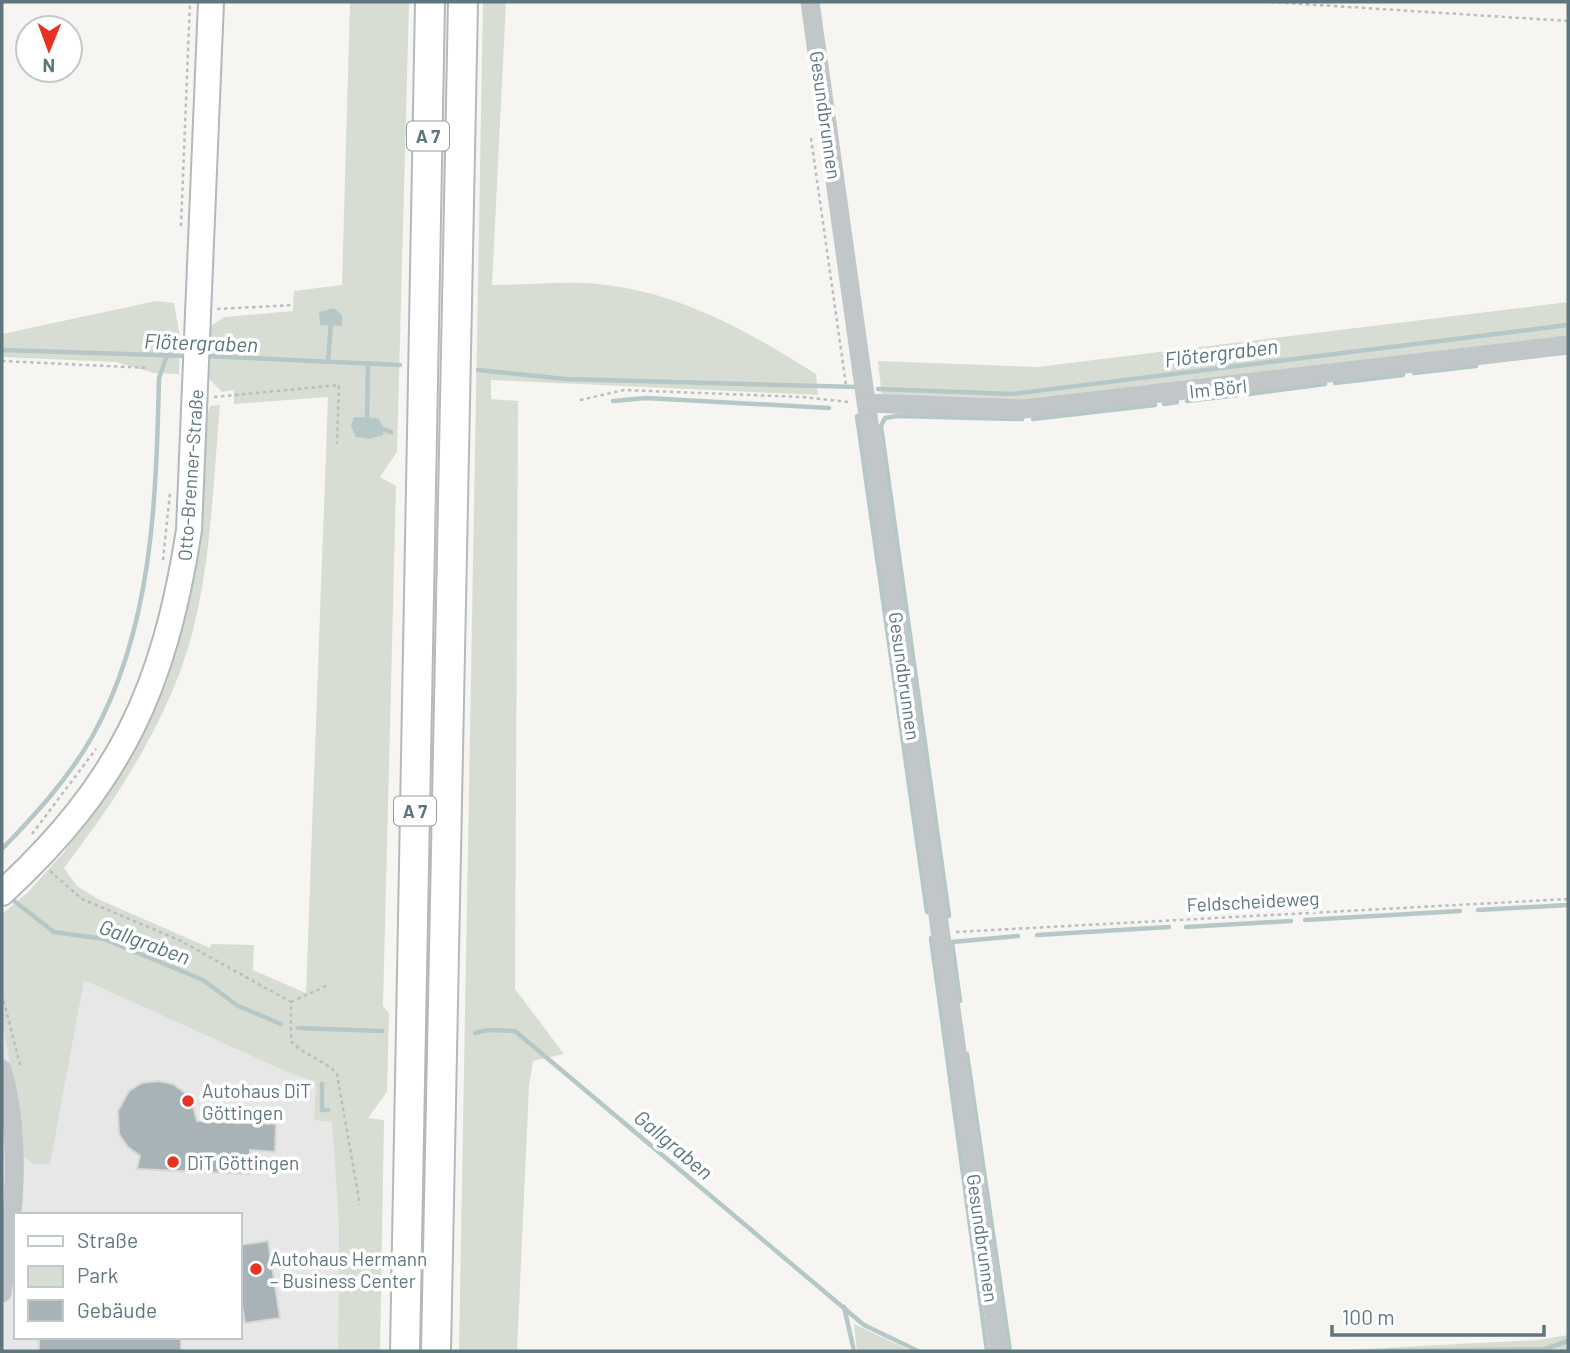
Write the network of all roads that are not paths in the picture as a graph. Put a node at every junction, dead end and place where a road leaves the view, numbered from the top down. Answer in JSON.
{"nodes":[{"id":1,"x":211,"y":2,"type":"edge"},
{"id":2,"x":430,"y":2,"type":"edge"},
{"id":3,"x":463,"y":2,"type":"edge"},
{"id":4,"x":810,"y":2,"type":"edge"},
{"id":5,"x":1568,"y":345,"type":"edge"},
{"id":6,"x":867,"y":403,"type":"junction"},
{"id":7,"x":7,"y":888,"type":"edge"},
{"id":8,"x":2,"y":1069,"type":"edge"},
{"id":9,"x":2,"y":1285,"type":"edge"},
{"id":10,"x":405,"y":1351,"type":"edge"},
{"id":11,"x":436,"y":1351,"type":"edge"},
{"id":12,"x":999,"y":1351,"type":"edge"}],
"edges":[{"from":1,"to":7,"type":"main road","name":"Otto-Brenner-Straße"},
{"from":2,"to":10,"type":"highway","number":"A 7"},
{"from":3,"to":11,"type":"highway","number":"A 7"},
{"from":4,"to":6,"type":"street","name":"Gesundbrunnen"},
{"from":5,"to":6,"type":"street","name":"Im Börl"},
{"from":6,"to":12,"type":"street","name":"Gesundbrunnen"},
{"from":8,"to":9,"type":"street"}]}
